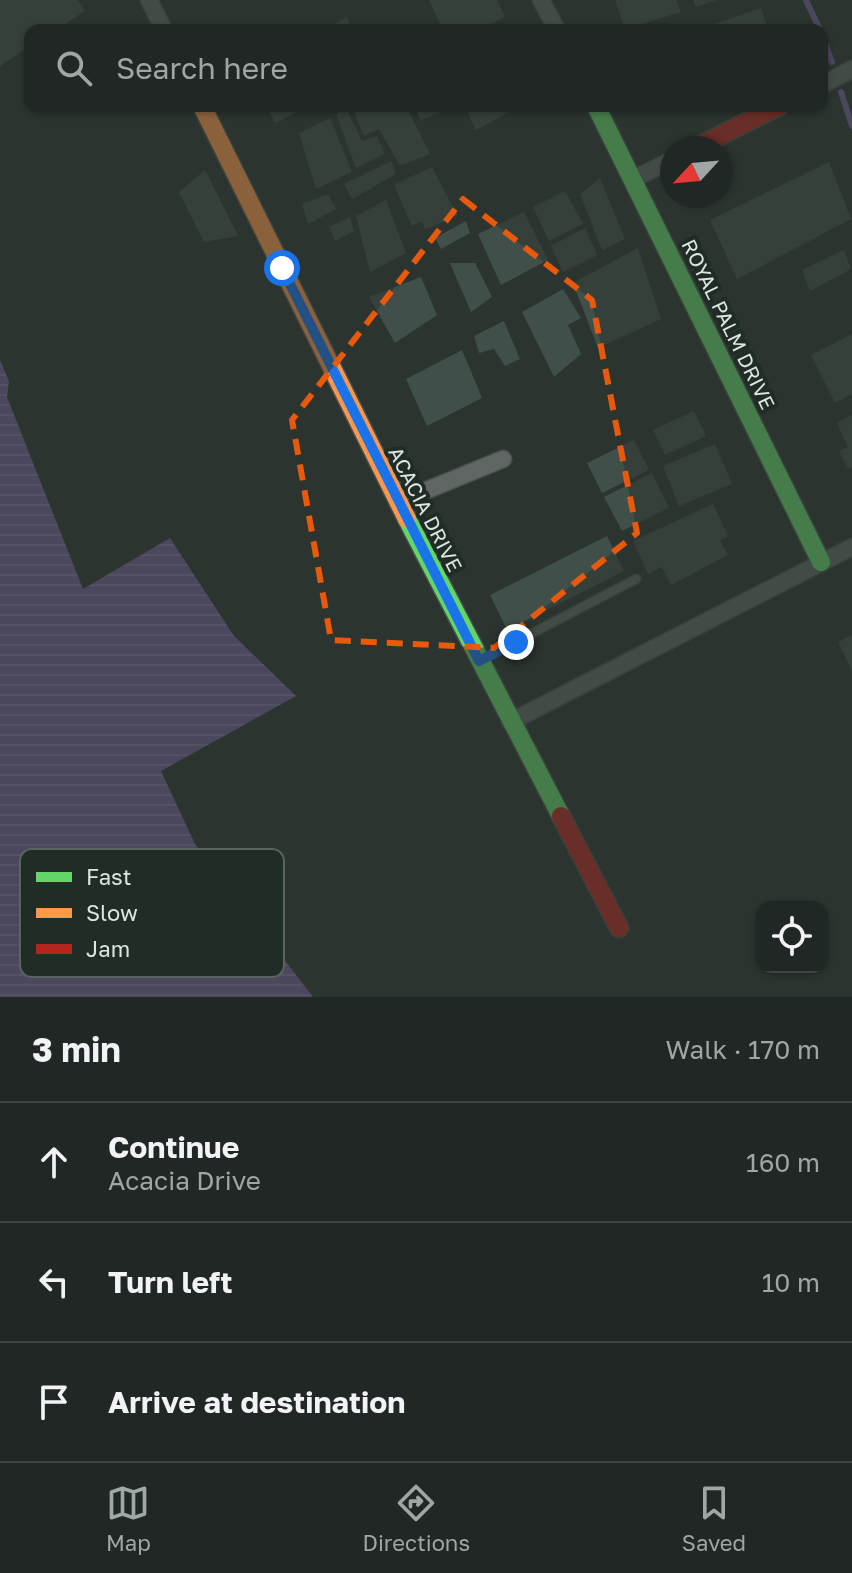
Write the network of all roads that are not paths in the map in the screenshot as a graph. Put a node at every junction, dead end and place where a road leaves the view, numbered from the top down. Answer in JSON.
{"nodes":[{"id":1,"x":149,"y":0,"type":"edge"},
{"id":2,"x":541,"y":0,"type":"edge"},
{"id":3,"x":161,"y":24,"type":"edge"},
{"id":4,"x":554,"y":24,"type":"edge"},
{"id":5,"x":851,"y":71,"type":"edge"},
{"id":6,"x":828,"y":82,"type":"edge"},
{"id":7,"x":205,"y":112,"type":"edge"},
{"id":8,"x":599,"y":112,"type":"edge"},
{"id":9,"x":767,"y":112,"type":"edge"},
{"id":10,"x":719,"y":136,"type":"edge"},
{"id":11,"x":660,"y":166,"type":"edge"},
{"id":12,"x":633,"y":179,"type":"junction"},
{"id":13,"x":503,"y":459,"type":"dead end"},
{"id":14,"x":398,"y":502,"type":"junction"},
{"id":15,"x":852,"y":547,"type":"edge"},
{"id":16,"x":821,"y":562,"type":"junction"},
{"id":17,"x":636,"y":579,"type":"dead end"},
{"id":18,"x":479,"y":661,"type":"junction"},
{"id":19,"x":510,"y":722,"type":"junction"},
{"id":20,"x":619,"y":928,"type":"dead end"}],
"edges":[{"from":1,"to":3,"type":"street"},
{"from":2,"to":4,"type":"street"},
{"from":5,"to":6,"type":"street"},
{"from":7,"to":14,"type":"street","name":"ACACIA DRIVE"},
{"from":8,"to":12,"type":"street","name":"ROYAL PALM DRIVE"},
{"from":9,"to":10,"type":"street"},
{"from":11,"to":12,"type":"street"},
{"from":12,"to":16,"type":"street","name":"ROYAL PALM DRIVE"},
{"from":13,"to":14,"type":"street"},
{"from":14,"to":18,"type":"street","name":"ACACIA DRIVE"},
{"from":15,"to":16,"type":"street"},
{"from":16,"to":19,"type":"street"},
{"from":17,"to":18,"type":"lane"},
{"from":18,"to":19,"type":"street","name":"ACACIA DRIVE"},
{"from":19,"to":20,"type":"street","name":"ACACIA DRIVE"}]}
